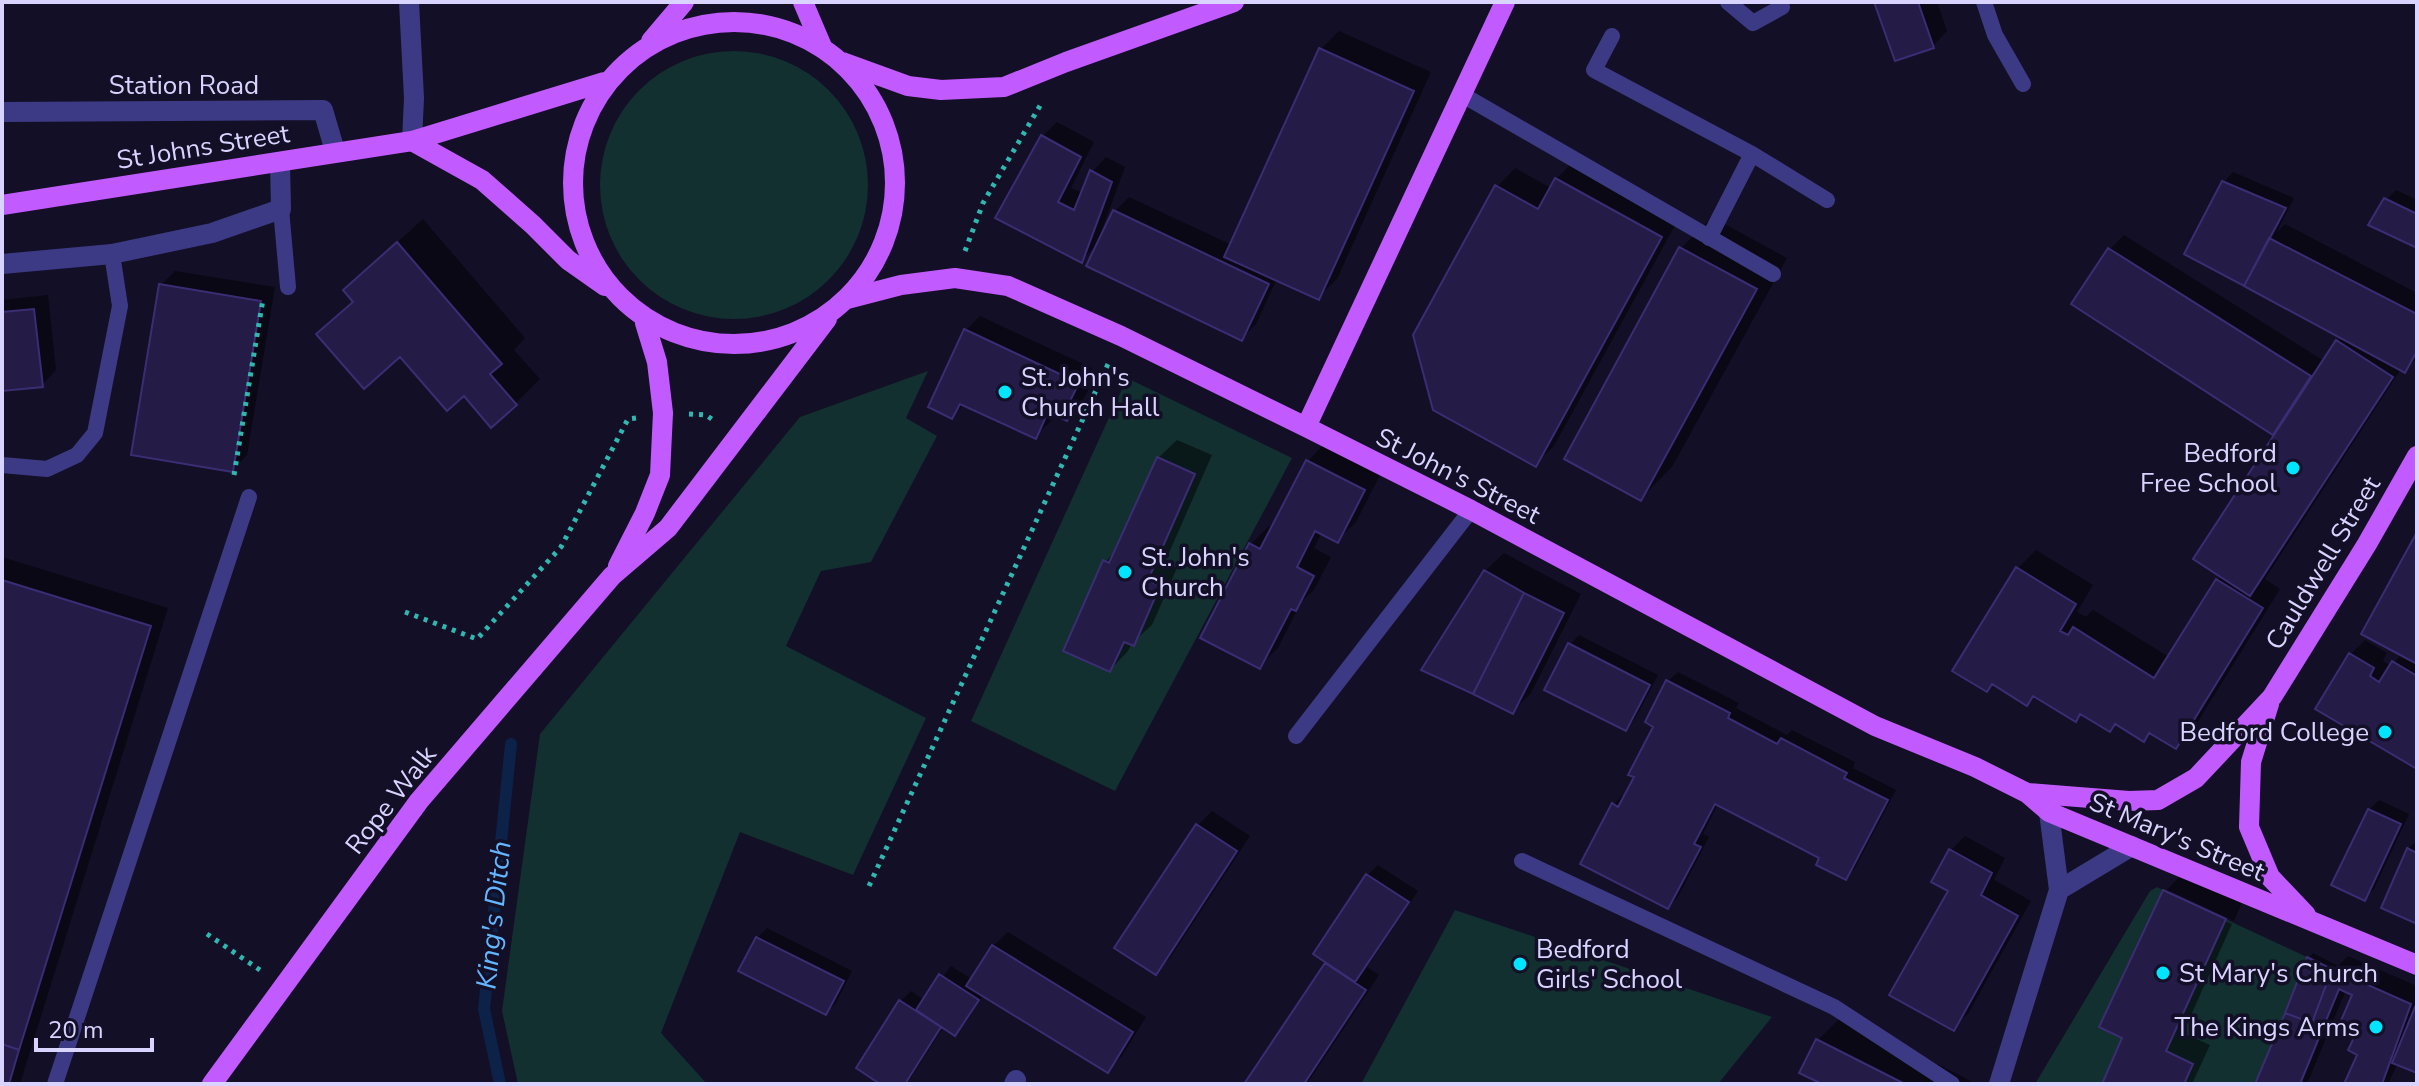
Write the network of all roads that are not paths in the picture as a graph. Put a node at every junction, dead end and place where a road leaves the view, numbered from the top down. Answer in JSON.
{"nodes":[{"id":1,"x":409,"y":2,"type":"edge"},
{"id":2,"x":684,"y":2,"type":"edge"},
{"id":3,"x":803,"y":2,"type":"edge"},
{"id":4,"x":1234,"y":2,"type":"edge"},
{"id":5,"x":1505,"y":2,"type":"edge"},
{"id":6,"x":1728,"y":2,"type":"edge"},
{"id":7,"x":1778,"y":2,"type":"edge"},
{"id":8,"x":1984,"y":2,"type":"edge"},
{"id":9,"x":1612,"y":36,"type":"dead end"},
{"id":10,"x":651,"y":41,"type":"junction"},
{"id":11,"x":823,"y":49,"type":"junction"},
{"id":12,"x":842,"y":62,"type":"junction"},
{"id":13,"x":604,"y":82,"type":"junction"},
{"id":14,"x":2023,"y":84,"type":"dead end"},
{"id":15,"x":1461,"y":94,"type":"junction"},
{"id":16,"x":2,"y":112,"type":"edge"},
{"id":17,"x":412,"y":141,"type":"junction"},
{"id":18,"x":335,"y":151,"type":"junction"},
{"id":19,"x":1752,"y":154,"type":"junction"},
{"id":20,"x":280,"y":163,"type":"junction"},
{"id":21,"x":1827,"y":200,"type":"dead end"},
{"id":22,"x":2,"y":205,"type":"edge"},
{"id":23,"x":281,"y":209,"type":"junction"},
{"id":24,"x":1709,"y":238,"type":"junction"},
{"id":25,"x":112,"y":254,"type":"junction"},
{"id":26,"x":2,"y":264,"type":"edge"},
{"id":27,"x":1773,"y":274,"type":"dead end"},
{"id":28,"x":605,"y":286,"type":"junction"},
{"id":29,"x":288,"y":287,"type":"dead end"},
{"id":30,"x":847,"y":299,"type":"junction"},
{"id":31,"x":827,"y":319,"type":"junction"},
{"id":32,"x":645,"y":323,"type":"junction"},
{"id":33,"x":1306,"y":427,"type":"junction"},
{"id":34,"x":2417,"y":456,"type":"edge"},
{"id":35,"x":2,"y":465,"type":"edge"},
{"id":36,"x":249,"y":497,"type":"road end"},
{"id":37,"x":1471,"y":510,"type":"junction"},
{"id":38,"x":612,"y":576,"type":"junction"},
{"id":39,"x":2272,"y":697,"type":"junction"},
{"id":40,"x":1296,"y":736,"type":"dead end"},
{"id":41,"x":2027,"y":793,"type":"junction"},
{"id":42,"x":2049,"y":812,"type":"junction"},
{"id":43,"x":2132,"y":846,"type":"junction"},
{"id":44,"x":1522,"y":861,"type":"dead end"},
{"id":45,"x":2270,"y":877,"type":"joint"},
{"id":46,"x":2059,"y":890,"type":"junction"},
{"id":47,"x":2311,"y":920,"type":"junction"},
{"id":48,"x":2417,"y":965,"type":"edge"},
{"id":49,"x":218,"y":1078,"type":"edge"},
{"id":50,"x":55,"y":1084,"type":"edge"},
{"id":51,"x":1952,"y":1084,"type":"edge"},
{"id":52,"x":1999,"y":1084,"type":"edge"}],
"edges":[{"from":1,"to":17,"type":"street"},
{"from":2,"to":10,"type":"main road"},
{"from":3,"to":11,"type":"main road"},
{"from":4,"to":12,"type":"main road"},
{"from":5,"to":15,"type":"main road"},
{"from":6,"to":7,"type":"lane"},
{"from":8,"to":14,"type":"lane"},
{"from":9,"to":19,"type":"lane"},
{"from":10,"to":11,"type":"main road"},
{"from":10,"to":13,"type":"main road"},
{"from":11,"to":12,"type":"main road"},
{"from":12,"to":30,"type":"main road","name":"Rope Walk"},
{"from":13,"to":17,"type":"main road","name":"St Johns Street"},
{"from":13,"to":28,"type":"main road"},
{"from":15,"to":24,"type":"lane"},
{"from":15,"to":33,"type":"main road"},
{"from":16,"to":18,"type":"street","name":"Station Road"},
{"from":17,"to":18,"type":"main road","name":"St Johns Street"},
{"from":17,"to":28,"type":"main road"},
{"from":18,"to":20,"type":"main road","name":"St Johns Street"},
{"from":19,"to":21,"type":"lane"},
{"from":19,"to":24,"type":"lane"},
{"from":20,"to":22,"type":"main road","name":"St Johns Street"},
{"from":20,"to":23,"type":"street"},
{"from":23,"to":25,"type":"street"},
{"from":23,"to":29,"type":"lane"},
{"from":24,"to":27,"type":"lane"},
{"from":25,"to":26,"type":"street"},
{"from":25,"to":35,"type":"lane"},
{"from":28,"to":32,"type":"main road"},
{"from":30,"to":31,"type":"main road","name":"Rope Walk"},
{"from":30,"to":33,"type":"main road","name":"St John's Street"},
{"from":31,"to":32,"type":"main road"},
{"from":31,"to":38,"type":"main road","name":"Rope Walk"},
{"from":32,"to":38,"type":"main road","name":"Rope Walk"},
{"from":33,"to":37,"type":"main road","name":"St John's Street"},
{"from":34,"to":39,"type":"main road","name":"Cauldwell Street"},
{"from":36,"to":50,"type":"lane"},
{"from":37,"to":40,"type":"lane"},
{"from":37,"to":41,"type":"main road","name":"St John's Street"},
{"from":38,"to":49,"type":"main road","name":"Rope Walk"},
{"from":39,"to":41,"type":"main road","name":"Cauldwell Street"},
{"from":39,"to":45,"type":"main road","name":"Cauldwell Street"},
{"from":41,"to":42,"type":"main road","name":"St Mary's Street"},
{"from":42,"to":43,"type":"main road","name":"St Mary's Street"},
{"from":42,"to":46,"type":"street"},
{"from":43,"to":46,"type":"street"},
{"from":43,"to":47,"type":"main road","name":"St Mary's Street"},
{"from":44,"to":51,"type":"lane"},
{"from":45,"to":47,"type":"main road","name":"St Mary's Street"},
{"from":46,"to":52,"type":"street"},
{"from":47,"to":48,"type":"main road","name":"St Mary's Street"}]}
